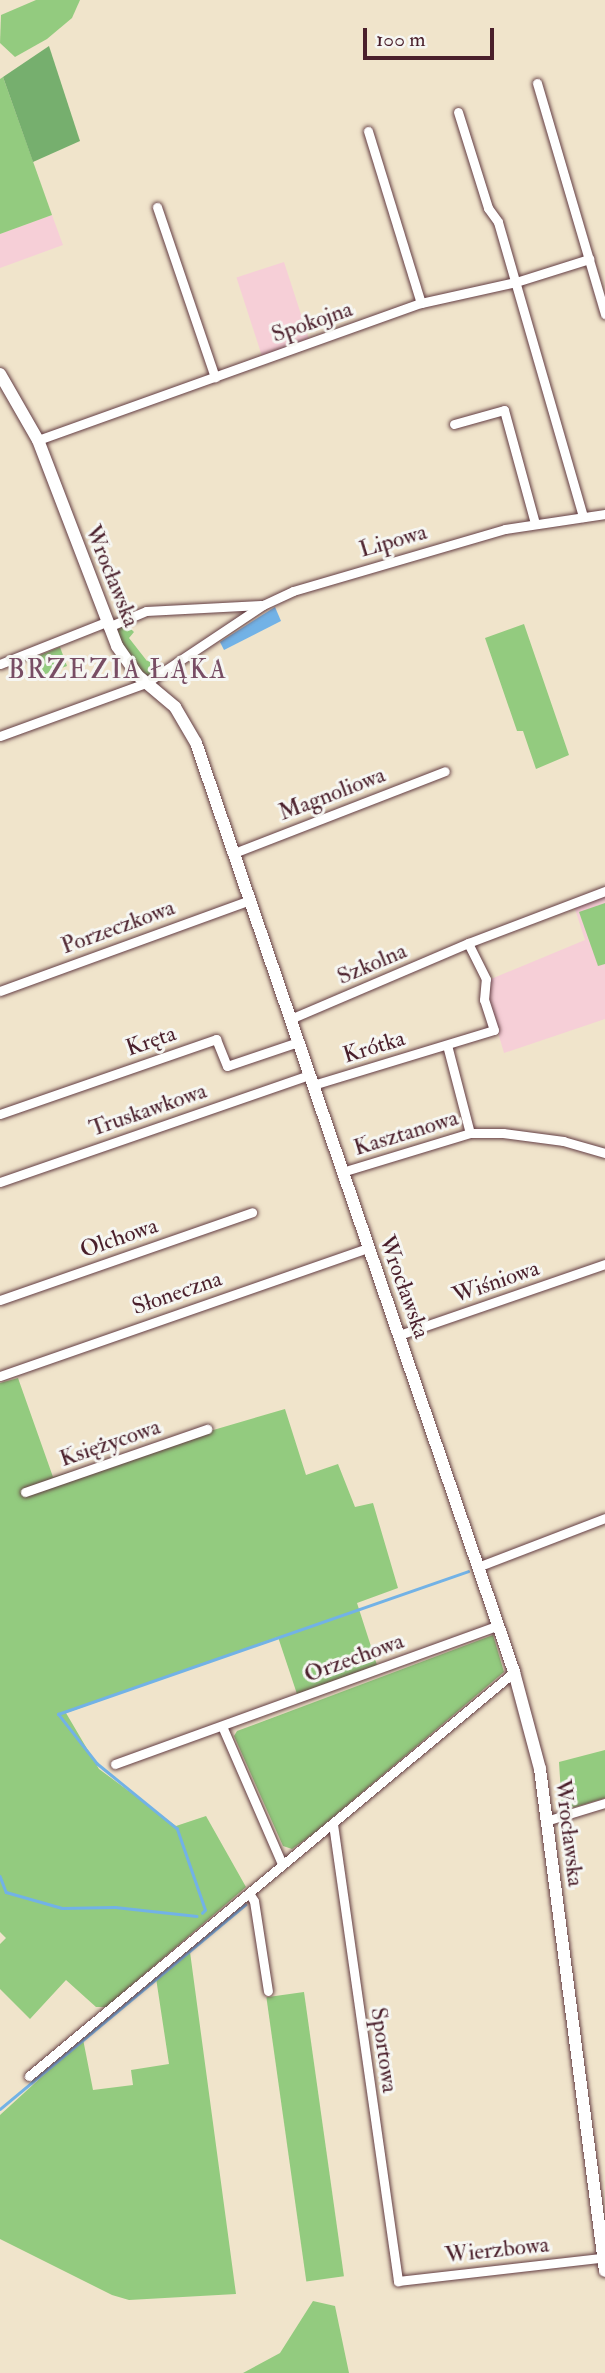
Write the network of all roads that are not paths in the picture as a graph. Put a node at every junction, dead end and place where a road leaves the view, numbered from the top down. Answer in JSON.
{"nodes":[{"id":1,"x":537,"y":83,"type":"dead end"},
{"id":2,"x":458,"y":112,"type":"dead end"},
{"id":3,"x":368,"y":131,"type":"dead end"},
{"id":4,"x":157,"y":207,"type":"dead end"},
{"id":5,"x":589,"y":259,"type":"junction"},
{"id":6,"x":516,"y":282,"type":"junction"},
{"id":7,"x":421,"y":303,"type":"junction"},
{"id":8,"x":605,"y":314,"type":"edge"},
{"id":9,"x":0,"y":374,"type":"edge"},
{"id":10,"x":215,"y":377,"type":"junction"},
{"id":11,"x":454,"y":424,"type":"dead end"},
{"id":12,"x":38,"y":440,"type":"junction"},
{"id":13,"x":605,"y":514,"type":"edge"},
{"id":14,"x":583,"y":517,"type":"junction"},
{"id":15,"x":536,"y":523,"type":"junction"},
{"id":16,"x":263,"y":605,"type":"junction"},
{"id":17,"x":107,"y":624,"type":"junction"},
{"id":18,"x":0,"y":664,"type":"edge"},
{"id":19,"x":146,"y":683,"type":"junction"},
{"id":20,"x":0,"y":736,"type":"edge"},
{"id":21,"x":444,"y":771,"type":"dead end"},
{"id":22,"x":234,"y":853,"type":"junction"},
{"id":23,"x":605,"y":891,"type":"edge"},
{"id":24,"x":250,"y":900,"type":"junction"},
{"id":25,"x":468,"y":943,"type":"junction"},
{"id":26,"x":0,"y":991,"type":"edge"},
{"id":27,"x":290,"y":1019,"type":"junction"},
{"id":28,"x":298,"y":1042,"type":"junction"},
{"id":29,"x":447,"y":1045,"type":"junction"},
{"id":30,"x":311,"y":1080,"type":"junction"},
{"id":31,"x":0,"y":1114,"type":"edge"},
{"id":32,"x":470,"y":1133,"type":"junction"},
{"id":33,"x":605,"y":1153,"type":"edge"},
{"id":34,"x":342,"y":1172,"type":"junction"},
{"id":35,"x":0,"y":1182,"type":"edge"},
{"id":36,"x":251,"y":1212,"type":"dead end"},
{"id":37,"x":368,"y":1248,"type":"junction"},
{"id":38,"x":605,"y":1265,"type":"edge"},
{"id":39,"x":0,"y":1300,"type":"edge"},
{"id":40,"x":399,"y":1335,"type":"junction"},
{"id":41,"x":0,"y":1376,"type":"edge"},
{"id":42,"x":208,"y":1429,"type":"dead end"},
{"id":43,"x":24,"y":1492,"type":"dead end"},
{"id":44,"x":605,"y":1518,"type":"edge"},
{"id":45,"x":480,"y":1566,"type":"junction"},
{"id":46,"x":498,"y":1625,"type":"junction"},
{"id":47,"x":514,"y":1672,"type":"junction"},
{"id":48,"x":222,"y":1726,"type":"junction"},
{"id":49,"x":115,"y":1764,"type":"dead end"},
{"id":50,"x":605,"y":1803,"type":"edge"},
{"id":51,"x":546,"y":1821,"type":"junction"},
{"id":52,"x":333,"y":1824,"type":"junction"},
{"id":53,"x":282,"y":1864,"type":"junction"},
{"id":54,"x":249,"y":1893,"type":"junction"},
{"id":55,"x":268,"y":1991,"type":"dead end"},
{"id":56,"x":29,"y":2076,"type":"dead end"},
{"id":57,"x":601,"y":2258,"type":"junction"},
{"id":58,"x":605,"y":2272,"type":"edge"},
{"id":59,"x":398,"y":2281,"type":"joint"}],
"edges":[{"from":1,"to":5,"type":"street"},
{"from":2,"to":6,"type":"street"},
{"from":3,"to":7,"type":"street"},
{"from":4,"to":10,"type":"street"},
{"from":5,"to":6,"type":"street","name":"Spokojna"},
{"from":5,"to":8,"type":"street"},
{"from":6,"to":7,"type":"street","name":"Spokojna"},
{"from":6,"to":14,"type":"street"},
{"from":7,"to":10,"type":"street","name":"Spokojna"},
{"from":9,"to":12,"type":"street","name":"Wrocławska"},
{"from":10,"to":12,"type":"street","name":"Spokojna"},
{"from":11,"to":15,"type":"street"},
{"from":12,"to":17,"type":"street","name":"Wrocławska"},
{"from":13,"to":14,"type":"street","name":"Lipowa"},
{"from":14,"to":15,"type":"street","name":"Lipowa"},
{"from":15,"to":16,"type":"street","name":"Lipowa"},
{"from":16,"to":17,"type":"street","name":"Lipowa"},
{"from":16,"to":19,"type":"street","name":"Lipowa"},
{"from":17,"to":18,"type":"street","name":"Lipowa"},
{"from":17,"to":19,"type":"street","name":"Wrocławska"},
{"from":19,"to":20,"type":"street","name":"Lipowa"},
{"from":19,"to":22,"type":"street","name":"Wrocławska"},
{"from":21,"to":22,"type":"street","name":"Magnoliowa"},
{"from":22,"to":24,"type":"street","name":"Wrocławska"},
{"from":23,"to":25,"type":"street","name":"Szkolna"},
{"from":24,"to":26,"type":"street","name":"Porzeczkowa"},
{"from":24,"to":27,"type":"street","name":"Wrocławska"},
{"from":25,"to":27,"type":"street","name":"Szkolna"},
{"from":25,"to":29,"type":"street","name":"Krótka"},
{"from":27,"to":28,"type":"street","name":"Wrocławska"},
{"from":28,"to":30,"type":"street","name":"Wrocławska"},
{"from":28,"to":31,"type":"street","name":"Kręta"},
{"from":29,"to":30,"type":"street","name":"Krótka"},
{"from":29,"to":32,"type":"street"},
{"from":30,"to":34,"type":"street","name":"Wrocławska"},
{"from":30,"to":35,"type":"street","name":"Truskawkowa"},
{"from":32,"to":33,"type":"street","name":"Kasztanowa"},
{"from":32,"to":34,"type":"street","name":"Kasztanowa"},
{"from":34,"to":37,"type":"street","name":"Wrocławska"},
{"from":36,"to":39,"type":"street","name":"Olchowa"},
{"from":37,"to":40,"type":"street","name":"Wrocławska"},
{"from":37,"to":41,"type":"street","name":"Słoneczna"},
{"from":38,"to":40,"type":"street","name":"Wiśniowa"},
{"from":40,"to":45,"type":"street","name":"Wrocławska"},
{"from":42,"to":43,"type":"street","name":"Księżycowa"},
{"from":44,"to":45,"type":"street"},
{"from":45,"to":46,"type":"street","name":"Wrocławska"},
{"from":46,"to":47,"type":"street","name":"Wrocławska"},
{"from":46,"to":48,"type":"street","name":"Orzechowa"},
{"from":47,"to":51,"type":"street","name":"Wrocławska"},
{"from":47,"to":52,"type":"street"},
{"from":48,"to":49,"type":"street","name":"Orzechowa"},
{"from":48,"to":53,"type":"street"},
{"from":50,"to":51,"type":"street"},
{"from":51,"to":57,"type":"street","name":"Wrocławska"},
{"from":52,"to":53,"type":"street"},
{"from":52,"to":59,"type":"street","name":"Sportowa"},
{"from":53,"to":54,"type":"street"},
{"from":54,"to":55,"type":"street"},
{"from":54,"to":56,"type":"street"},
{"from":57,"to":58,"type":"street","name":"Wrocławska"},
{"from":57,"to":59,"type":"street","name":"Wierzbowa"}]}
